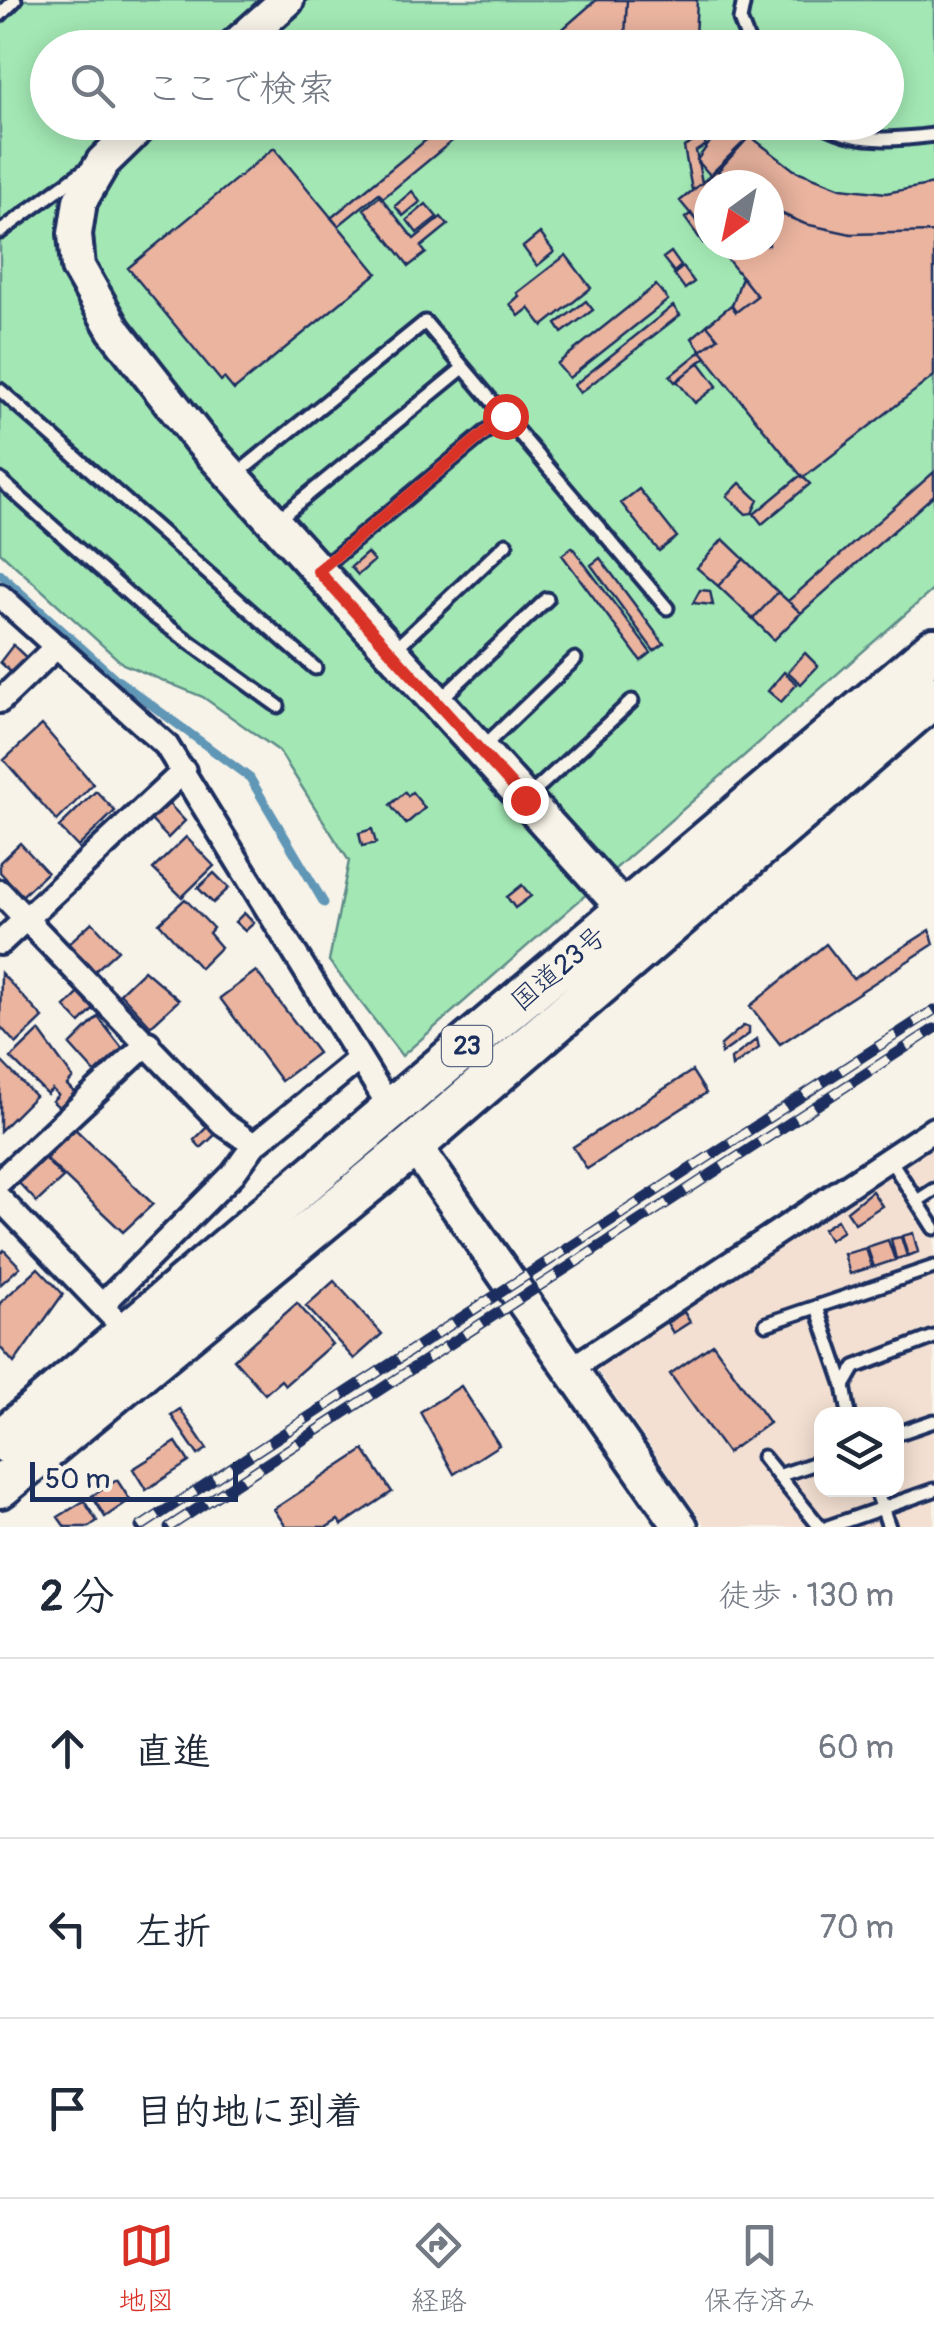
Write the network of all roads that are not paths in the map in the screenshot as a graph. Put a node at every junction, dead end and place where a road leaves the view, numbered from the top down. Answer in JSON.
{"nodes":[{"id":1,"x":15,"y":0,"type":"edge"},
{"id":2,"x":287,"y":0,"type":"edge"},
{"id":3,"x":744,"y":0,"type":"edge"},
{"id":4,"x":0,"y":14,"type":"edge"},
{"id":5,"x":253,"y":30,"type":"edge"},
{"id":6,"x":744,"y":30,"type":"edge"},
{"id":7,"x":934,"y":135,"type":"edge"},
{"id":8,"x":904,"y":139,"type":"edge"},
{"id":9,"x":124,"y":140,"type":"edge"},
{"id":10,"x":118,"y":146,"type":"junction"},
{"id":11,"x":0,"y":232,"type":"edge"},
{"id":12,"x":464,"y":368,"type":"junction"},
{"id":13,"x":0,"y":390,"type":"edge"},
{"id":14,"x":505,"y":416,"type":"junction"},
{"id":15,"x":233,"y":477,"type":"junction"},
{"id":16,"x":0,"y":480,"type":"edge"},
{"id":17,"x":274,"y":522,"type":"junction"},
{"id":18,"x":506,"y":544,"type":"dead end"},
{"id":19,"x":318,"y":571,"type":"junction"},
{"id":20,"x":0,"y":596,"type":"edge"},
{"id":21,"x":547,"y":599,"type":"dead end"},
{"id":22,"x":667,"y":608,"type":"dead end"},
{"id":23,"x":57,"y":646,"type":"junction"},
{"id":24,"x":934,"y":649,"type":"edge"},
{"id":25,"x":392,"y":652,"type":"junction"},
{"id":26,"x":575,"y":659,"type":"dead end"},
{"id":27,"x":315,"y":668,"type":"dead end"},
{"id":28,"x":934,"y":696,"type":"edge"},
{"id":29,"x":0,"y":701,"type":"edge"},
{"id":30,"x":632,"y":701,"type":"dead end"},
{"id":31,"x":437,"y":702,"type":"junction"},
{"id":32,"x":278,"y":706,"type":"dead end"},
{"id":33,"x":480,"y":750,"type":"junction"},
{"id":34,"x":184,"y":771,"type":"junction"},
{"id":35,"x":525,"y":800,"type":"junction"},
{"id":36,"x":0,"y":892,"type":"edge"},
{"id":37,"x":627,"y":912,"type":"junction"},
{"id":38,"x":26,"y":919,"type":"junction"},
{"id":39,"x":0,"y":943,"type":"edge"},
{"id":40,"x":148,"y":1043,"type":"junction"},
{"id":41,"x":359,"y":1059,"type":"junction"},
{"id":42,"x":392,"y":1110,"type":"junction"},
{"id":43,"x":934,"y":1129,"type":"edge"},
{"id":44,"x":254,"y":1144,"type":"junction"},
{"id":45,"x":414,"y":1146,"type":"junction"},
{"id":46,"x":889,"y":1158,"type":"junction"},
{"id":47,"x":0,"y":1181,"type":"edge"},
{"id":48,"x":934,"y":1190,"type":"edge"},
{"id":49,"x":0,"y":1199,"type":"edge"},
{"id":50,"x":917,"y":1201,"type":"junction"},
{"id":51,"x":934,"y":1228,"type":"edge"},
{"id":52,"x":934,"y":1267,"type":"edge"},
{"id":53,"x":817,"y":1307,"type":"junction"},
{"id":54,"x":116,"y":1319,"type":"junction"},
{"id":55,"x":766,"y":1324,"type":"dead end"},
{"id":56,"x":934,"y":1337,"type":"edge"},
{"id":57,"x":569,"y":1370,"type":"junction"},
{"id":58,"x":844,"y":1386,"type":"junction"},
{"id":59,"x":848,"y":1407,"type":"edge"},
{"id":60,"x":934,"y":1421,"type":"edge"},
{"id":61,"x":904,"y":1431,"type":"edge"},
{"id":62,"x":0,"y":1442,"type":"edge"},
{"id":63,"x":763,"y":1458,"type":"dead end"},
{"id":64,"x":814,"y":1463,"type":"edge"},
{"id":65,"x":778,"y":1476,"type":"junction"},
{"id":66,"x":0,"y":1487,"type":"edge"},
{"id":67,"x":934,"y":1490,"type":"edge"},
{"id":68,"x":879,"y":1497,"type":"edge"},
{"id":69,"x":883,"y":1507,"type":"junction"},
{"id":70,"x":681,"y":1527,"type":"edge"},
{"id":71,"x":820,"y":1527,"type":"edge"},
{"id":72,"x":828,"y":1527,"type":"edge"},
{"id":73,"x":889,"y":1527,"type":"edge"}],
"edges":[{"from":1,"to":4,"type":"lane"},
{"from":2,"to":5,"type":"street"},
{"from":3,"to":6,"type":"lane"},
{"from":7,"to":8,"type":"lane"},
{"from":9,"to":10,"type":"street"},
{"from":10,"to":11,"type":"lane"},
{"from":10,"to":15,"type":"street"},
{"from":12,"to":14,"type":"lane"},
{"from":12,"to":15,"type":"lane"},
{"from":12,"to":17,"type":"lane"},
{"from":13,"to":27,"type":"lane"},
{"from":14,"to":19,"type":"lane"},
{"from":14,"to":22,"type":"lane"},
{"from":15,"to":17,"type":"street"},
{"from":16,"to":32,"type":"lane"},
{"from":17,"to":19,"type":"street"},
{"from":18,"to":25,"type":"lane"},
{"from":19,"to":25,"type":"street"},
{"from":20,"to":23,"type":"street"},
{"from":21,"to":31,"type":"lane"},
{"from":23,"to":29,"type":"street"},
{"from":23,"to":34,"type":"street"},
{"from":24,"to":37,"type":"highway","name":"国道23号","number":"23"},
{"from":25,"to":31,"type":"street"},
{"from":26,"to":33,"type":"lane"},
{"from":28,"to":45,"type":"highway","name":"国道23号","number":"23"},
{"from":30,"to":35,"type":"lane"},
{"from":31,"to":33,"type":"street"},
{"from":33,"to":35,"type":"street"},
{"from":34,"to":38,"type":"street"},
{"from":34,"to":41,"type":"street"},
{"from":35,"to":37,"type":"street"},
{"from":36,"to":38,"type":"street"},
{"from":37,"to":42,"type":"highway","name":"国道23号","number":"23"},
{"from":38,"to":39,"type":"street"},
{"from":38,"to":40,"type":"street"},
{"from":40,"to":44,"type":"street"},
{"from":40,"to":47,"type":"street"},
{"from":41,"to":42,"type":"street"},
{"from":41,"to":44,"type":"street"},
{"from":42,"to":45,"type":"street"},
{"from":42,"to":54,"type":"highway","name":"国道23号","number":"23"},
{"from":43,"to":46,"type":"street"},
{"from":44,"to":54,"type":"street"},
{"from":45,"to":57,"type":"street"},
{"from":45,"to":66,"type":"highway","name":"国道23号","number":"23"},
{"from":46,"to":50,"type":"lane"},
{"from":46,"to":57,"type":"street"},
{"from":48,"to":50,"type":"lane"},
{"from":49,"to":54,"type":"street"},
{"from":50,"to":51,"type":"lane"},
{"from":52,"to":53,"type":"lane"},
{"from":53,"to":55,"type":"lane"},
{"from":53,"to":58,"type":"lane"},
{"from":54,"to":62,"type":"highway","name":"国道23号","number":"23"},
{"from":56,"to":58,"type":"lane"},
{"from":57,"to":70,"type":"street"},
{"from":58,"to":59,"type":"lane"},
{"from":60,"to":61,"type":"lane"},
{"from":63,"to":65,"type":"lane"},
{"from":64,"to":65,"type":"lane"},
{"from":65,"to":71,"type":"lane"},
{"from":67,"to":69,"type":"lane"},
{"from":68,"to":69,"type":"lane"},
{"from":69,"to":72,"type":"lane"},
{"from":69,"to":73,"type":"lane"}]}
